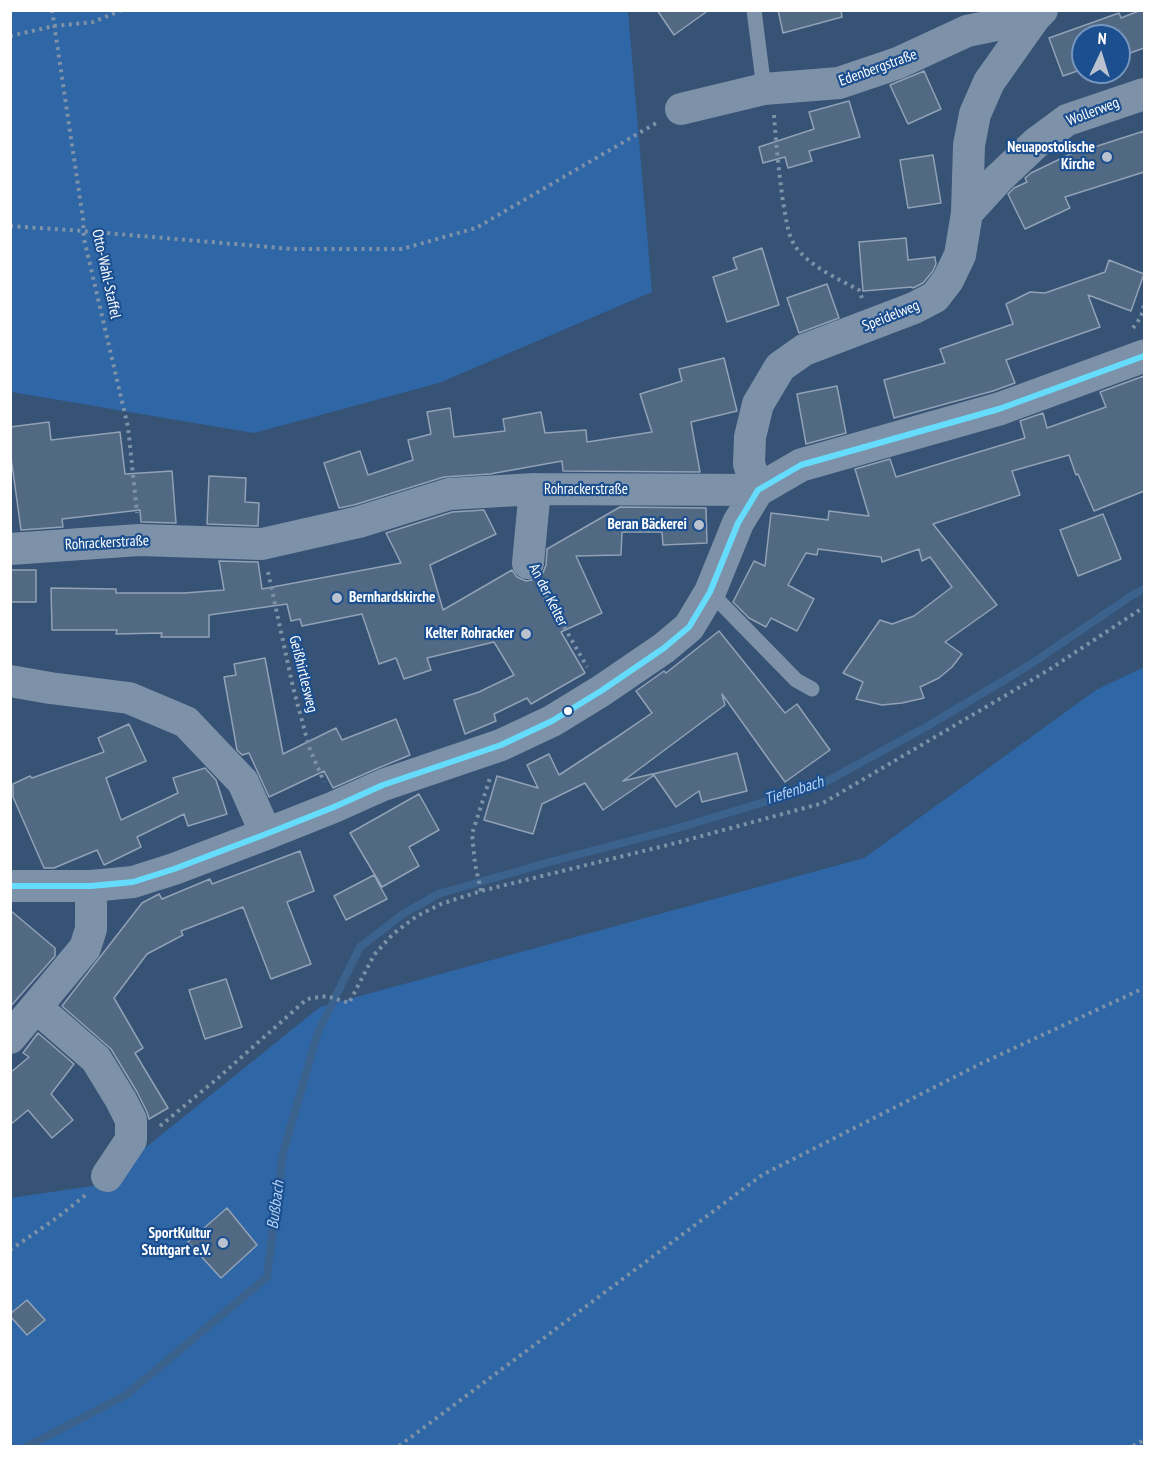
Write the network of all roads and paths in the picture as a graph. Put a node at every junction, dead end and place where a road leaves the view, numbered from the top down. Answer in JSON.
{"nodes":[{"id":1,"x":52,"y":10,"type":"edge"},
{"id":2,"x":122,"y":10,"type":"edge"},
{"id":3,"x":754,"y":10,"type":"edge"},
{"id":4,"x":1039,"y":14,"type":"edge"},
{"id":5,"x":54,"y":26,"type":"junction"},
{"id":6,"x":10,"y":36,"type":"edge"},
{"id":7,"x":768,"y":89,"type":"junction"},
{"id":8,"x":1144,"y":94,"type":"edge"},
{"id":9,"x":681,"y":109,"type":"joint"},
{"id":10,"x":967,"y":213,"type":"junction"},
{"id":11,"x":10,"y":226,"type":"edge"},
{"id":12,"x":83,"y":231,"type":"junction"},
{"id":13,"x":869,"y":325,"type":"junction"},
{"id":14,"x":1144,"y":356,"type":"edge"},
{"id":15,"x":535,"y":489,"type":"junction"},
{"id":16,"x":758,"y":490,"type":"junction"},
{"id":17,"x":139,"y":540,"type":"junction"},
{"id":18,"x":262,"y":543,"type":"junction"},
{"id":19,"x":10,"y":549,"type":"edge"},
{"id":20,"x":528,"y":563,"type":"joint"},
{"id":21,"x":710,"y":592,"type":"junction"},
{"id":22,"x":1144,"y":607,"type":"edge"},
{"id":23,"x":10,"y":681,"type":"edge"},
{"id":24,"x":812,"y":689,"type":"dead end"},
{"id":25,"x":601,"y":692,"type":"junction"},
{"id":26,"x":501,"y":746,"type":"junction"},
{"id":27,"x":334,"y":807,"type":"junction"},
{"id":28,"x":266,"y":834,"type":"junction"},
{"id":29,"x":10,"y":886,"type":"edge"},
{"id":30,"x":91,"y":886,"type":"junction"},
{"id":31,"x":481,"y":891,"type":"junction"},
{"id":32,"x":1144,"y":988,"type":"edge"},
{"id":33,"x":37,"y":1008,"type":"junction"},
{"id":34,"x":10,"y":1038,"type":"edge"},
{"id":35,"x":131,"y":1140,"type":"junction"},
{"id":36,"x":107,"y":1176,"type":"joint"},
{"id":37,"x":10,"y":1250,"type":"edge"},
{"id":38,"x":1144,"y":1440,"type":"edge"},
{"id":39,"x":399,"y":1446,"type":"edge"},
{"id":40,"x":1133,"y":1446,"type":"edge"}],
"edges":[{"from":1,"to":5,"type":"path","name":"Otto-Wahl-Staffel"},
{"from":2,"to":5,"type":"path"},
{"from":3,"to":7,"type":"lane"},
{"from":4,"to":7,"type":"street","name":"Edenbergstraße"},
{"from":4,"to":10,"type":"street","name":"Speidelweg"},
{"from":5,"to":6,"type":"path"},
{"from":5,"to":12,"type":"path","name":"Otto-Wahl-Staffel"},
{"from":7,"to":9,"type":"street","name":"Edenbergstraße"},
{"from":7,"to":13,"type":"path"},
{"from":8,"to":10,"type":"street","name":"Wollerweg"},
{"from":9,"to":12,"type":"path"},
{"from":10,"to":13,"type":"street","name":"Speidelweg"},
{"from":11,"to":12,"type":"path"},
{"from":12,"to":17,"type":"path","name":"Otto-Wahl-Staffel"},
{"from":13,"to":16,"type":"street","name":"Speidelweg"},
{"from":14,"to":16,"type":"street"},
{"from":15,"to":16,"type":"street","name":"Rohrackerstraße"},
{"from":15,"to":18,"type":"street","name":"Rohrackerstraße"},
{"from":15,"to":20,"type":"street","name":"An der Kelter"},
{"from":16,"to":21,"type":"street"},
{"from":17,"to":18,"type":"street","name":"Rohrackerstraße"},
{"from":17,"to":19,"type":"street","name":"Rohrackerstraße"},
{"from":18,"to":27,"type":"path","name":"Geißhirtlesweg"},
{"from":20,"to":25,"type":"path","name":"An der Kelter"},
{"from":21,"to":24,"type":"lane"},
{"from":21,"to":25,"type":"street"},
{"from":22,"to":31,"type":"path"},
{"from":23,"to":28,"type":"street"},
{"from":25,"to":26,"type":"street"},
{"from":26,"to":27,"type":"street"},
{"from":26,"to":31,"type":"path"},
{"from":27,"to":28,"type":"street"},
{"from":28,"to":30,"type":"street"},
{"from":29,"to":30,"type":"street"},
{"from":30,"to":33,"type":"street"},
{"from":31,"to":35,"type":"path"},
{"from":32,"to":39,"type":"path"},
{"from":33,"to":34,"type":"street"},
{"from":33,"to":35,"type":"street"},
{"from":35,"to":36,"type":"street"},
{"from":36,"to":37,"type":"path"},
{"from":38,"to":40,"type":"path"}]}
